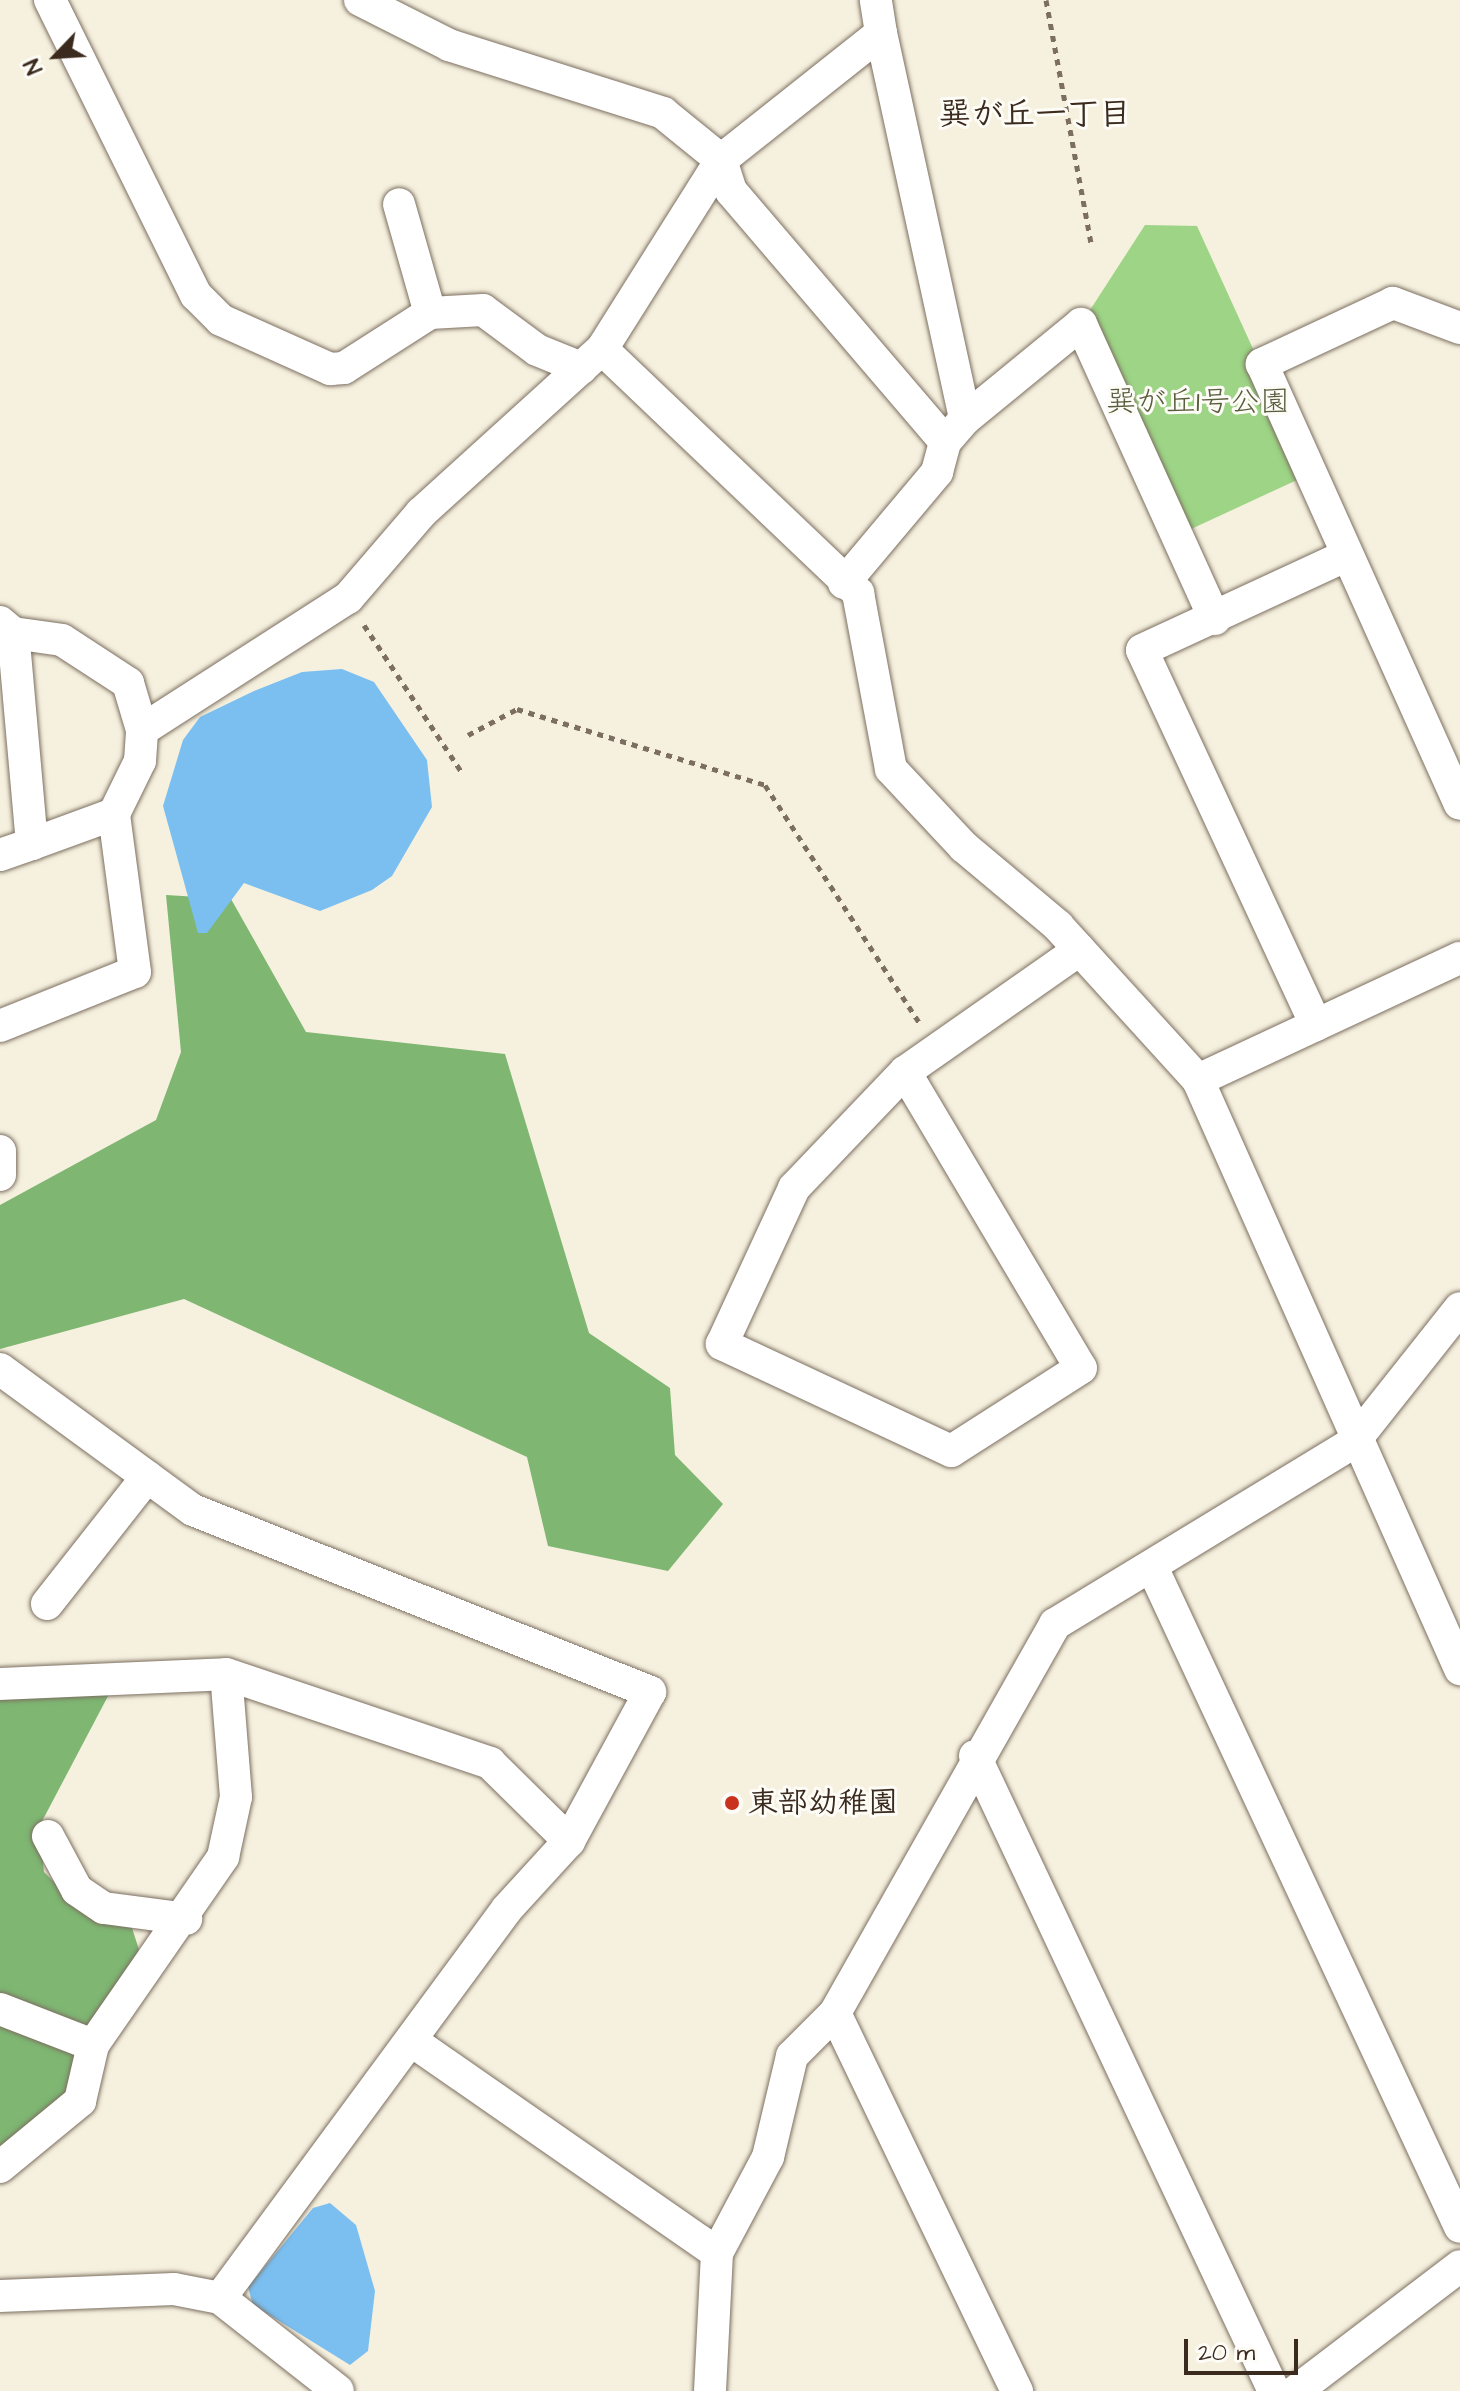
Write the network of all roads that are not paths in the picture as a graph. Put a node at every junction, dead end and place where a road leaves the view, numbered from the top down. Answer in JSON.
{"nodes":[{"id":1,"x":50,"y":0,"type":"edge"},
{"id":2,"x":360,"y":0,"type":"edge"},
{"id":3,"x":876,"y":0,"type":"edge"},
{"id":4,"x":881,"y":33,"type":"junction"},
{"id":5,"x":721,"y":160,"type":"junction"},
{"id":6,"x":399,"y":204,"type":"dead end"},
{"id":7,"x":430,"y":313,"type":"junction"},
{"id":8,"x":1460,"y":328,"type":"edge"},
{"id":9,"x":592,"y":358,"type":"junction"},
{"id":10,"x":955,"y":430,"type":"junction"},
{"id":11,"x":1345,"y":556,"type":"junction"},
{"id":12,"x":844,"y":583,"type":"junction"},
{"id":13,"x":1215,"y":619,"type":"junction"},
{"id":14,"x":7,"y":628,"type":"edge"},
{"id":15,"x":142,"y":730,"type":"junction"},
{"id":16,"x":1460,"y":804,"type":"edge"},
{"id":17,"x":114,"y":814,"type":"junction"},
{"id":18,"x":32,"y":844,"type":"junction"},
{"id":19,"x":0,"y":855,"type":"edge"},
{"id":20,"x":1079,"y":950,"type":"junction"},
{"id":21,"x":1460,"y":958,"type":"edge"},
{"id":22,"x":1316,"y":1025,"type":"junction"},
{"id":23,"x":0,"y":1026,"type":"edge"},
{"id":24,"x":905,"y":1072,"type":"junction"},
{"id":25,"x":1198,"y":1080,"type":"junction"},
{"id":26,"x":0,"y":1151,"type":"edge"},
{"id":27,"x":0,"y":1175,"type":"edge"},
{"id":28,"x":1460,"y":1308,"type":"edge"},
{"id":29,"x":0,"y":1369,"type":"edge"},
{"id":30,"x":1353,"y":1443,"type":"junction"},
{"id":31,"x":147,"y":1477,"type":"junction"},
{"id":32,"x":1152,"y":1567,"type":"junction"},
{"id":33,"x":47,"y":1604,"type":"dead end"},
{"id":34,"x":1460,"y":1669,"type":"edge"},
{"id":35,"x":226,"y":1674,"type":"junction"},
{"id":36,"x":0,"y":1684,"type":"edge"},
{"id":37,"x":975,"y":1756,"type":"junction"},
{"id":38,"x":48,"y":1836,"type":"dead end"},
{"id":39,"x":569,"y":1841,"type":"junction"},
{"id":40,"x":186,"y":1919,"type":"junction"},
{"id":41,"x":0,"y":2009,"type":"edge"},
{"id":42,"x":835,"y":2013,"type":"junction"},
{"id":43,"x":412,"y":2041,"type":"junction"},
{"id":44,"x":93,"y":2045,"type":"junction"},
{"id":45,"x":0,"y":2167,"type":"edge"},
{"id":46,"x":1460,"y":2227,"type":"edge"},
{"id":47,"x":717,"y":2253,"type":"junction"},
{"id":48,"x":1460,"y":2266,"type":"edge"},
{"id":49,"x":0,"y":2296,"type":"edge"},
{"id":50,"x":220,"y":2298,"type":"junction"},
{"id":51,"x":338,"y":2391,"type":"edge"},
{"id":52,"x":710,"y":2391,"type":"edge"},
{"id":53,"x":1017,"y":2391,"type":"edge"},
{"id":54,"x":1274,"y":2391,"type":"edge"},
{"id":55,"x":1296,"y":2391,"type":"edge"}],
"edges":[{"from":1,"to":7,"type":"street"},
{"from":2,"to":5,"type":"street"},
{"from":3,"to":4,"type":"street"},
{"from":4,"to":5,"type":"street"},
{"from":4,"to":10,"type":"street"},
{"from":5,"to":9,"type":"street"},
{"from":5,"to":10,"type":"street"},
{"from":6,"to":7,"type":"street"},
{"from":7,"to":9,"type":"street"},
{"from":8,"to":11,"type":"street"},
{"from":9,"to":12,"type":"street"},
{"from":9,"to":15,"type":"street"},
{"from":10,"to":12,"type":"street"},
{"from":10,"to":13,"type":"street"},
{"from":11,"to":13,"type":"street"},
{"from":11,"to":16,"type":"street"},
{"from":12,"to":20,"type":"street"},
{"from":13,"to":22,"type":"street"},
{"from":14,"to":15,"type":"street"},
{"from":14,"to":18,"type":"street"},
{"from":15,"to":17,"type":"street"},
{"from":17,"to":18,"type":"street"},
{"from":17,"to":23,"type":"street"},
{"from":18,"to":19,"type":"street"},
{"from":20,"to":24,"type":"street"},
{"from":20,"to":25,"type":"street"},
{"from":21,"to":22,"type":"street"},
{"from":22,"to":25,"type":"street"},
{"from":24,"to":24,"type":"street"},
{"from":25,"to":30,"type":"street"},
{"from":26,"to":27,"type":"street"},
{"from":28,"to":30,"type":"street"},
{"from":29,"to":31,"type":"street"},
{"from":30,"to":32,"type":"street"},
{"from":30,"to":34,"type":"street"},
{"from":31,"to":33,"type":"street"},
{"from":31,"to":39,"type":"street"},
{"from":32,"to":37,"type":"street"},
{"from":32,"to":46,"type":"street"},
{"from":35,"to":36,"type":"street"},
{"from":35,"to":39,"type":"street"},
{"from":35,"to":40,"type":"street"},
{"from":37,"to":42,"type":"street"},
{"from":37,"to":54,"type":"street"},
{"from":38,"to":40,"type":"street"},
{"from":39,"to":43,"type":"street"},
{"from":40,"to":44,"type":"street"},
{"from":41,"to":44,"type":"street"},
{"from":42,"to":47,"type":"street"},
{"from":42,"to":53,"type":"street"},
{"from":43,"to":47,"type":"street"},
{"from":43,"to":50,"type":"street"},
{"from":44,"to":45,"type":"street"},
{"from":47,"to":52,"type":"street"},
{"from":48,"to":55,"type":"street"},
{"from":49,"to":50,"type":"street"},
{"from":50,"to":51,"type":"street"}]}
